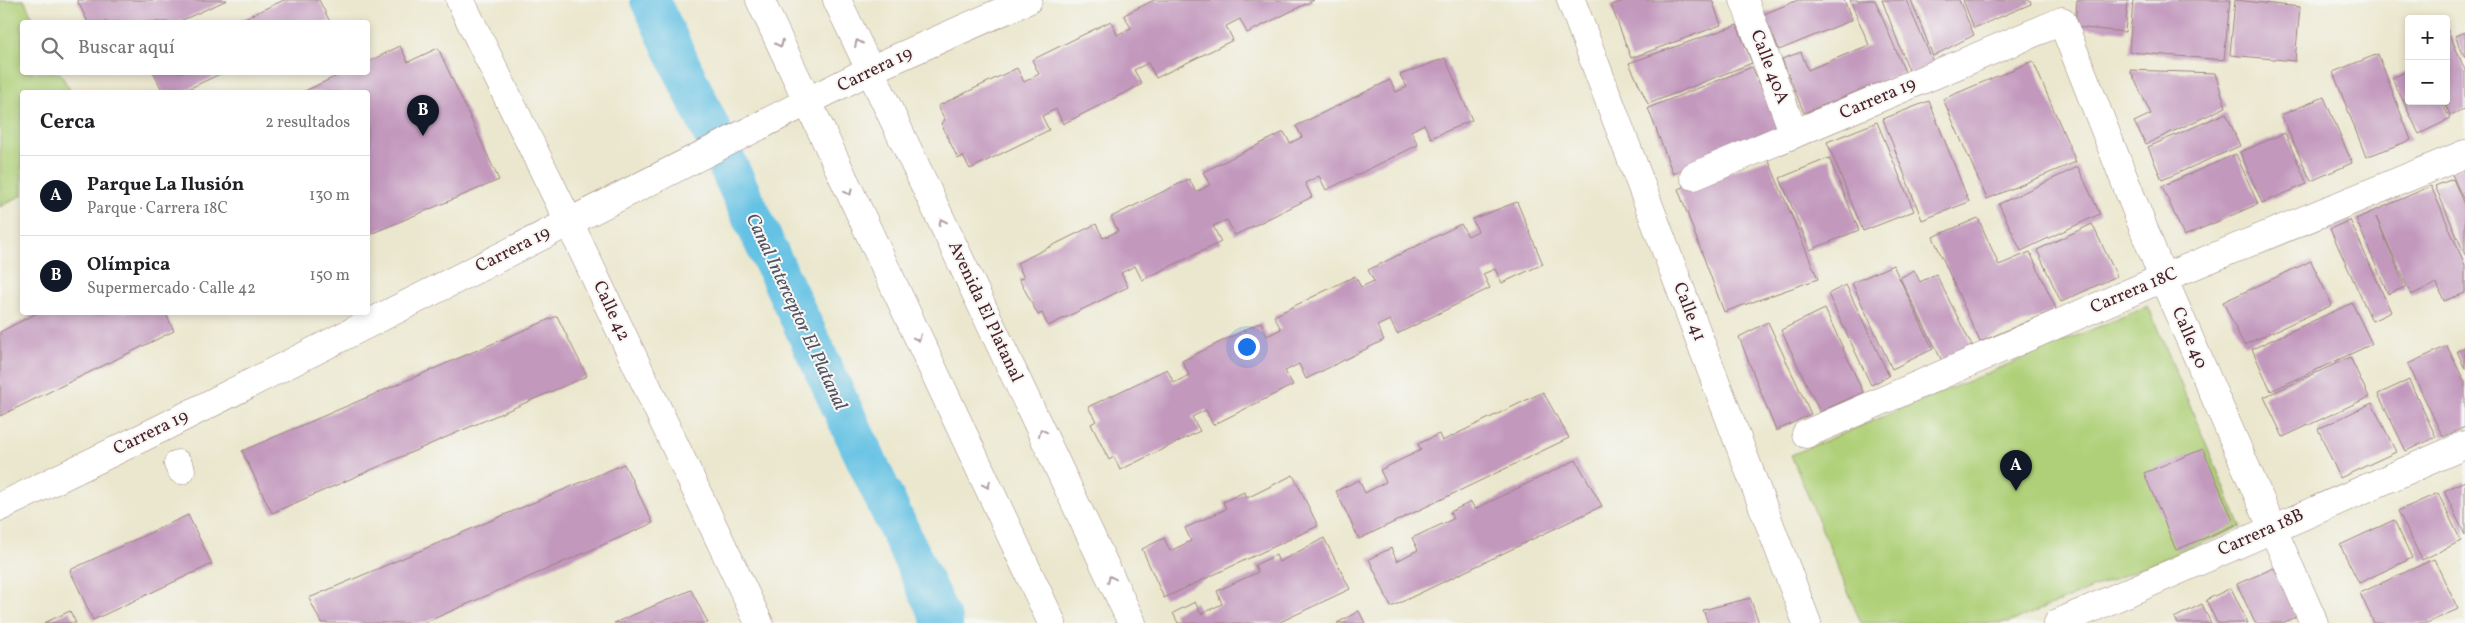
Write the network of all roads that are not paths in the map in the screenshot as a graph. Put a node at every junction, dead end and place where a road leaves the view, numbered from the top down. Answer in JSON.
{"nodes":[{"id":1,"x":460,"y":0,"type":"edge"},
{"id":2,"x":760,"y":0,"type":"edge"},
{"id":3,"x":838,"y":0,"type":"edge"},
{"id":4,"x":1028,"y":0,"type":"edge"},
{"id":5,"x":1571,"y":0,"type":"edge"},
{"id":6,"x":1744,"y":0,"type":"edge"},
{"id":7,"x":2062,"y":21,"type":"joint"},
{"id":8,"x":870,"y":70,"type":"junction"},
{"id":9,"x":807,"y":103,"type":"junction"},
{"id":10,"x":1794,"y":134,"type":"junction"},
{"id":11,"x":2465,"y":154,"type":"edge"},
{"id":12,"x":1694,"y":176,"type":"dead end"},
{"id":13,"x":569,"y":222,"type":"junction"},
{"id":14,"x":2164,"y":278,"type":"junction"},
{"id":15,"x":1806,"y":434,"type":"dead end"},
{"id":16,"x":2465,"y":445,"type":"edge"},
{"id":17,"x":0,"y":507,"type":"edge"},
{"id":18,"x":2272,"y":528,"type":"junction"},
{"id":19,"x":759,"y":623,"type":"edge"},
{"id":20,"x":1052,"y":623,"type":"edge"},
{"id":21,"x":1132,"y":623,"type":"edge"},
{"id":22,"x":1807,"y":623,"type":"edge"},
{"id":23,"x":2058,"y":623,"type":"edge"},
{"id":24,"x":2314,"y":623,"type":"edge"}],
"edges":[{"from":1,"to":13,"type":"street","name":"Calle 42"},
{"from":2,"to":9,"type":"street","one_way":true},
{"from":8,"to":3,"type":"street","name":"Avenida El Platanal","one_way":true},
{"from":4,"to":8,"type":"street","name":"Carrera 19"},
{"from":5,"to":22,"type":"street","name":"Calle 41"},
{"from":6,"to":10,"type":"street","name":"Calle 40A"},
{"from":7,"to":10,"type":"street","name":"Carrera 19"},
{"from":7,"to":14,"type":"street","name":"Calle 40"},
{"from":8,"to":9,"type":"street","name":"Carrera 19"},
{"from":21,"to":8,"type":"street","name":"Avenida El Platanal","one_way":true},
{"from":9,"to":13,"type":"street","name":"Carrera 19"},
{"from":9,"to":20,"type":"street","one_way":true},
{"from":10,"to":12,"type":"street","name":"Carrera 19"},
{"from":11,"to":14,"type":"street","name":"Carrera 18C"},
{"from":13,"to":17,"type":"street","name":"Carrera 19"},
{"from":13,"to":19,"type":"street","name":"Calle 42"},
{"from":14,"to":15,"type":"street","name":"Carrera 18C"},
{"from":14,"to":18,"type":"street","name":"Calle 40"},
{"from":16,"to":18,"type":"street","name":"Carrera 18B"},
{"from":18,"to":23,"type":"street","name":"Carrera 18B"},
{"from":18,"to":24,"type":"street","name":"Calle 40"}]}
